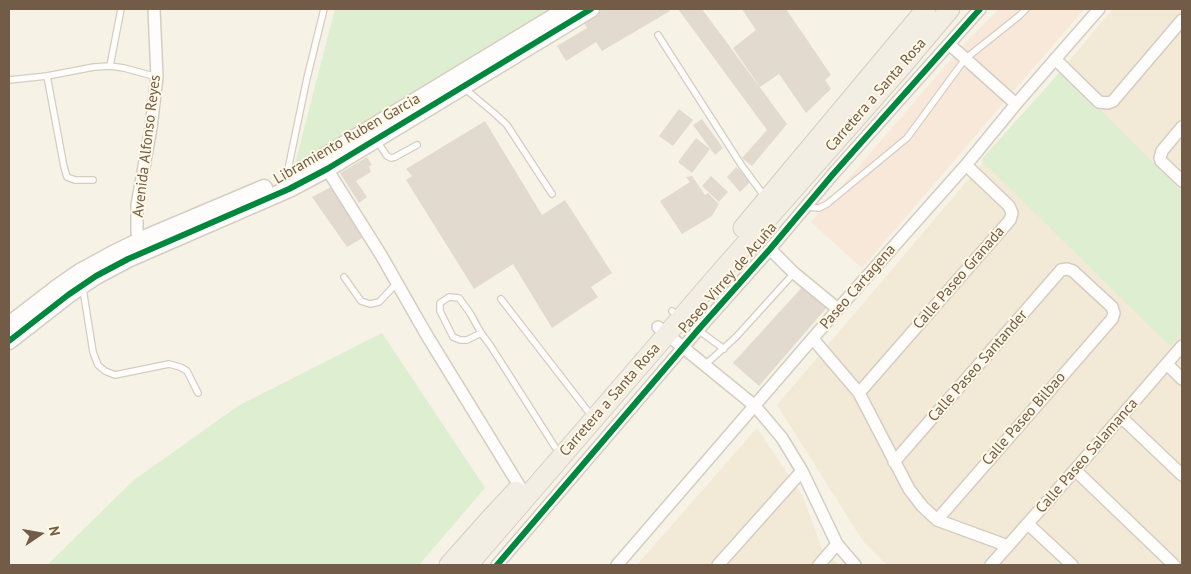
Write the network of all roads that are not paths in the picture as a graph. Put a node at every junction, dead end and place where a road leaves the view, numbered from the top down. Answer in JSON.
{"nodes":[{"id":1,"x":121,"y":9,"type":"edge"},
{"id":2,"x":154,"y":9,"type":"edge"},
{"id":3,"x":324,"y":9,"type":"edge"},
{"id":4,"x":567,"y":9,"type":"edge"},
{"id":5,"x":590,"y":9,"type":"edge"},
{"id":6,"x":950,"y":9,"type":"edge"},
{"id":7,"x":980,"y":9,"type":"edge"},
{"id":8,"x":1026,"y":9,"type":"edge"},
{"id":9,"x":1099,"y":9,"type":"edge"},
{"id":10,"x":924,"y":10,"type":"edge"},
{"id":11,"x":1182,"y":20,"type":"edge"},
{"id":12,"x":932,"y":30,"type":"junction"},
{"id":13,"x":658,"y":35,"type":"dead end"},
{"id":14,"x":949,"y":44,"type":"junction"},
{"id":15,"x":895,"y":59,"type":"junction"},
{"id":16,"x":965,"y":59,"type":"junction"},
{"id":17,"x":1055,"y":59,"type":"junction"},
{"id":18,"x":110,"y":66,"type":"junction"},
{"id":19,"x":47,"y":76,"type":"junction"},
{"id":20,"x":918,"y":76,"type":"junction"},
{"id":21,"x":157,"y":77,"type":"junction"},
{"id":22,"x":9,"y":80,"type":"edge"},
{"id":23,"x":462,"y":87,"type":"junction"},
{"id":24,"x":1016,"y":104,"type":"junction"},
{"id":25,"x":1182,"y":127,"type":"edge"},
{"id":26,"x":376,"y":139,"type":"junction"},
{"id":27,"x":417,"y":145,"type":"dead end"},
{"id":28,"x":813,"y":156,"type":"junction"},
{"id":29,"x":966,"y":165,"type":"junction"},
{"id":30,"x":327,"y":169,"type":"junction"},
{"id":31,"x":834,"y":173,"type":"junction"},
{"id":32,"x":286,"y":179,"type":"junction"},
{"id":33,"x":93,"y":180,"type":"dead end"},
{"id":34,"x":1182,"y":181,"type":"edge"},
{"id":35,"x":552,"y":194,"type":"dead end"},
{"id":36,"x":771,"y":205,"type":"junction"},
{"id":37,"x":805,"y":207,"type":"junction"},
{"id":38,"x":141,"y":247,"type":"junction"},
{"id":39,"x":770,"y":250,"type":"junction"},
{"id":40,"x":714,"y":271,"type":"junction"},
{"id":41,"x":794,"y":273,"type":"junction"},
{"id":42,"x":344,"y":277,"type":"dead end"},
{"id":43,"x":81,"y":278,"type":"junction"},
{"id":44,"x":397,"y":283,"type":"junction"},
{"id":45,"x":736,"y":288,"type":"junction"},
{"id":46,"x":501,"y":299,"type":"dead end"},
{"id":47,"x":838,"y":309,"type":"junction"},
{"id":48,"x":677,"y":314,"type":"junction"},
{"id":49,"x":1112,"y":319,"type":"joint"},
{"id":50,"x":9,"y":325,"type":"edge"},
{"id":51,"x":698,"y":330,"type":"junction"},
{"id":52,"x":662,"y":331,"type":"junction"},
{"id":53,"x":481,"y":333,"type":"junction"},
{"id":54,"x":813,"y":339,"type":"junction"},
{"id":55,"x":9,"y":341,"type":"edge"},
{"id":56,"x":1182,"y":346,"type":"edge"},
{"id":57,"x":683,"y":348,"type":"junction"},
{"id":58,"x":724,"y":349,"type":"junction"},
{"id":59,"x":1166,"y":364,"type":"junction"},
{"id":60,"x":705,"y":365,"type":"junction"},
{"id":61,"x":1182,"y":379,"type":"edge"},
{"id":62,"x":198,"y":393,"type":"dead end"},
{"id":63,"x":858,"y":393,"type":"junction"},
{"id":64,"x":755,"y":406,"type":"junction"},
{"id":65,"x":587,"y":410,"type":"junction"},
{"id":66,"x":1121,"y":417,"type":"junction"},
{"id":67,"x":581,"y":434,"type":"junction"},
{"id":68,"x":555,"y":447,"type":"junction"},
{"id":69,"x":597,"y":448,"type":"junction"},
{"id":70,"x":894,"y":462,"type":"junction"},
{"id":71,"x":1075,"y":470,"type":"junction"},
{"id":72,"x":802,"y":471,"type":"junction"},
{"id":73,"x":1182,"y":475,"type":"edge"},
{"id":74,"x":520,"y":487,"type":"junction"},
{"id":75,"x":937,"y":520,"type":"junction"},
{"id":76,"x":1028,"y":524,"type":"junction"},
{"id":77,"x":499,"y":528,"type":"junction"},
{"id":78,"x":517,"y":543,"type":"junction"},
{"id":79,"x":837,"y":544,"type":"junction"},
{"id":80,"x":1008,"y":546,"type":"junction"},
{"id":81,"x":449,"y":565,"type":"edge"},
{"id":82,"x":468,"y":565,"type":"edge"},
{"id":83,"x":497,"y":565,"type":"edge"},
{"id":84,"x":617,"y":565,"type":"edge"},
{"id":85,"x":718,"y":565,"type":"edge"},
{"id":86,"x":819,"y":565,"type":"edge"},
{"id":87,"x":855,"y":565,"type":"edge"},
{"id":88,"x":991,"y":565,"type":"edge"},
{"id":89,"x":1072,"y":565,"type":"edge"},
{"id":90,"x":1174,"y":565,"type":"edge"}],
"edges":[{"from":1,"to":18,"type":"lane"},
{"from":2,"to":21,"type":"street","name":"Avenida Alfonso Reyes"},
{"from":3,"to":32,"type":"lane"},
{"from":4,"to":32,"type":"street","name":"Libramiento Ruben Garcia"},
{"from":5,"to":23,"type":"street","name":"Libramiento Ruben Garcia"},
{"from":6,"to":12,"type":"main road","name":"Carretera a Santa Rosa"},
{"from":7,"to":14,"type":"street","name":"Paseo Virrey de Acuña"},
{"from":8,"to":16,"type":"lane"},
{"from":9,"to":17,"type":"street","name":"Paseo Cartagena"},
{"from":10,"to":12,"type":"lane"},
{"from":10,"to":15,"type":"main road","name":"Carretera a Santa Rosa"},
{"from":11,"to":17,"type":"street"},
{"from":12,"to":15,"type":"main road","name":"Carretera a Santa Rosa"},
{"from":13,"to":36,"type":"lane"},
{"from":14,"to":16,"type":"street"},
{"from":14,"to":20,"type":"street","name":"Paseo Virrey de Acuña"},
{"from":15,"to":20,"type":"street"},
{"from":15,"to":28,"type":"main road","name":"Carretera a Santa Rosa"},
{"from":16,"to":24,"type":"street"},
{"from":16,"to":37,"type":"lane"},
{"from":17,"to":24,"type":"street","name":"Paseo Cartagena"},
{"from":18,"to":19,"type":"lane"},
{"from":18,"to":21,"type":"lane"},
{"from":19,"to":22,"type":"lane"},
{"from":19,"to":33,"type":"lane"},
{"from":20,"to":31,"type":"street","name":"Paseo Virrey de Acuña"},
{"from":21,"to":38,"type":"street","name":"Avenida Alfonso Reyes"},
{"from":23,"to":26,"type":"street","name":"Libramiento Ruben Garcia"},
{"from":23,"to":35,"type":"lane"},
{"from":24,"to":29,"type":"street","name":"Paseo Cartagena"},
{"from":25,"to":34,"type":"street"},
{"from":26,"to":27,"type":"lane"},
{"from":26,"to":30,"type":"street","name":"Libramiento Ruben Garcia"},
{"from":28,"to":31,"type":"street"},
{"from":28,"to":36,"type":"main road","name":"Carretera a Santa Rosa"},
{"from":29,"to":47,"type":"street","name":"Paseo Cartagena"},
{"from":29,"to":63,"type":"street","name":"Calle Paseo Granada"},
{"from":30,"to":38,"type":"street","name":"Libramiento Ruben Garcia"},
{"from":30,"to":44,"type":"street"},
{"from":31,"to":37,"type":"street","name":"Paseo Virrey de Acuña"},
{"from":32,"to":38,"type":"street","name":"Libramiento Ruben Garcia"},
{"from":36,"to":40,"type":"main road","name":"Carretera a Santa Rosa"},
{"from":37,"to":39,"type":"street","name":"Paseo Virrey de Acuña"},
{"from":38,"to":43,"type":"street","name":"Libramiento Ruben Garcia"},
{"from":39,"to":41,"type":"street"},
{"from":39,"to":45,"type":"street","name":"Paseo Virrey de Acuña"},
{"from":40,"to":45,"type":"street"},
{"from":40,"to":48,"type":"main road","name":"Carretera a Santa Rosa"},
{"from":41,"to":47,"type":"street"},
{"from":41,"to":58,"type":"lane"},
{"from":42,"to":44,"type":"lane"},
{"from":43,"to":50,"type":"street","name":"Libramiento Ruben Garcia"},
{"from":43,"to":55,"type":"street","name":"Libramiento Ruben Garcia"},
{"from":43,"to":62,"type":"lane"},
{"from":44,"to":74,"type":"street"},
{"from":45,"to":51,"type":"street","name":"Paseo Virrey de Acuña"},
{"from":46,"to":65,"type":"lane"},
{"from":47,"to":54,"type":"street","name":"Paseo Cartagena"},
{"from":48,"to":51,"type":"lane"},
{"from":48,"to":52,"type":"main road","name":"Carretera a Santa Rosa"},
{"from":49,"to":70,"type":"street","name":"Calle Paseo Santander"},
{"from":49,"to":75,"type":"street","name":"Calle Paseo Bilbao"},
{"from":51,"to":57,"type":"street","name":"Paseo Virrey de Acuña"},
{"from":51,"to":58,"type":"lane"},
{"from":52,"to":57,"type":"street"},
{"from":52,"to":65,"type":"main road","name":"Carretera a Santa Rosa"},
{"from":52,"to":67,"type":"main road","name":"Carretera a Santa Rosa"},
{"from":53,"to":53,"type":"lane"},
{"from":53,"to":68,"type":"lane"},
{"from":54,"to":63,"type":"street"},
{"from":54,"to":64,"type":"street","name":"Paseo Cartagena"},
{"from":56,"to":59,"type":"street","name":"Calle Paseo Salamanca"},
{"from":57,"to":60,"type":"street"},
{"from":57,"to":69,"type":"street","name":"Paseo Virrey de Acuña"},
{"from":58,"to":60,"type":"lane"},
{"from":59,"to":61,"type":"street"},
{"from":59,"to":66,"type":"street","name":"Calle Paseo Salamanca"},
{"from":60,"to":64,"type":"street"},
{"from":63,"to":70,"type":"street"},
{"from":64,"to":72,"type":"street"},
{"from":64,"to":84,"type":"street","name":"Paseo Cartagena"},
{"from":65,"to":68,"type":"main road","name":"Carretera a Santa Rosa"},
{"from":66,"to":71,"type":"street","name":"Calle Paseo Salamanca"},
{"from":66,"to":73,"type":"street"},
{"from":67,"to":69,"type":"street"},
{"from":67,"to":77,"type":"main road","name":"Carretera a Santa Rosa"},
{"from":68,"to":74,"type":"main road","name":"Carretera a Santa Rosa"},
{"from":69,"to":78,"type":"street","name":"Paseo Virrey de Acuña"},
{"from":70,"to":75,"type":"street"},
{"from":71,"to":76,"type":"street","name":"Calle Paseo Salamanca"},
{"from":71,"to":90,"type":"street"},
{"from":72,"to":79,"type":"street"},
{"from":72,"to":85,"type":"street"},
{"from":74,"to":81,"type":"main road","name":"Carretera a Santa Rosa"},
{"from":75,"to":80,"type":"street"},
{"from":76,"to":80,"type":"street","name":"Calle Paseo Salamanca"},
{"from":76,"to":89,"type":"street"},
{"from":77,"to":78,"type":"street"},
{"from":77,"to":82,"type":"main road","name":"Carretera a Santa Rosa"},
{"from":78,"to":83,"type":"street","name":"Paseo Virrey de Acuña"},
{"from":79,"to":86,"type":"street"},
{"from":79,"to":87,"type":"street"},
{"from":80,"to":88,"type":"street","name":"Calle Paseo Salamanca"}]}
